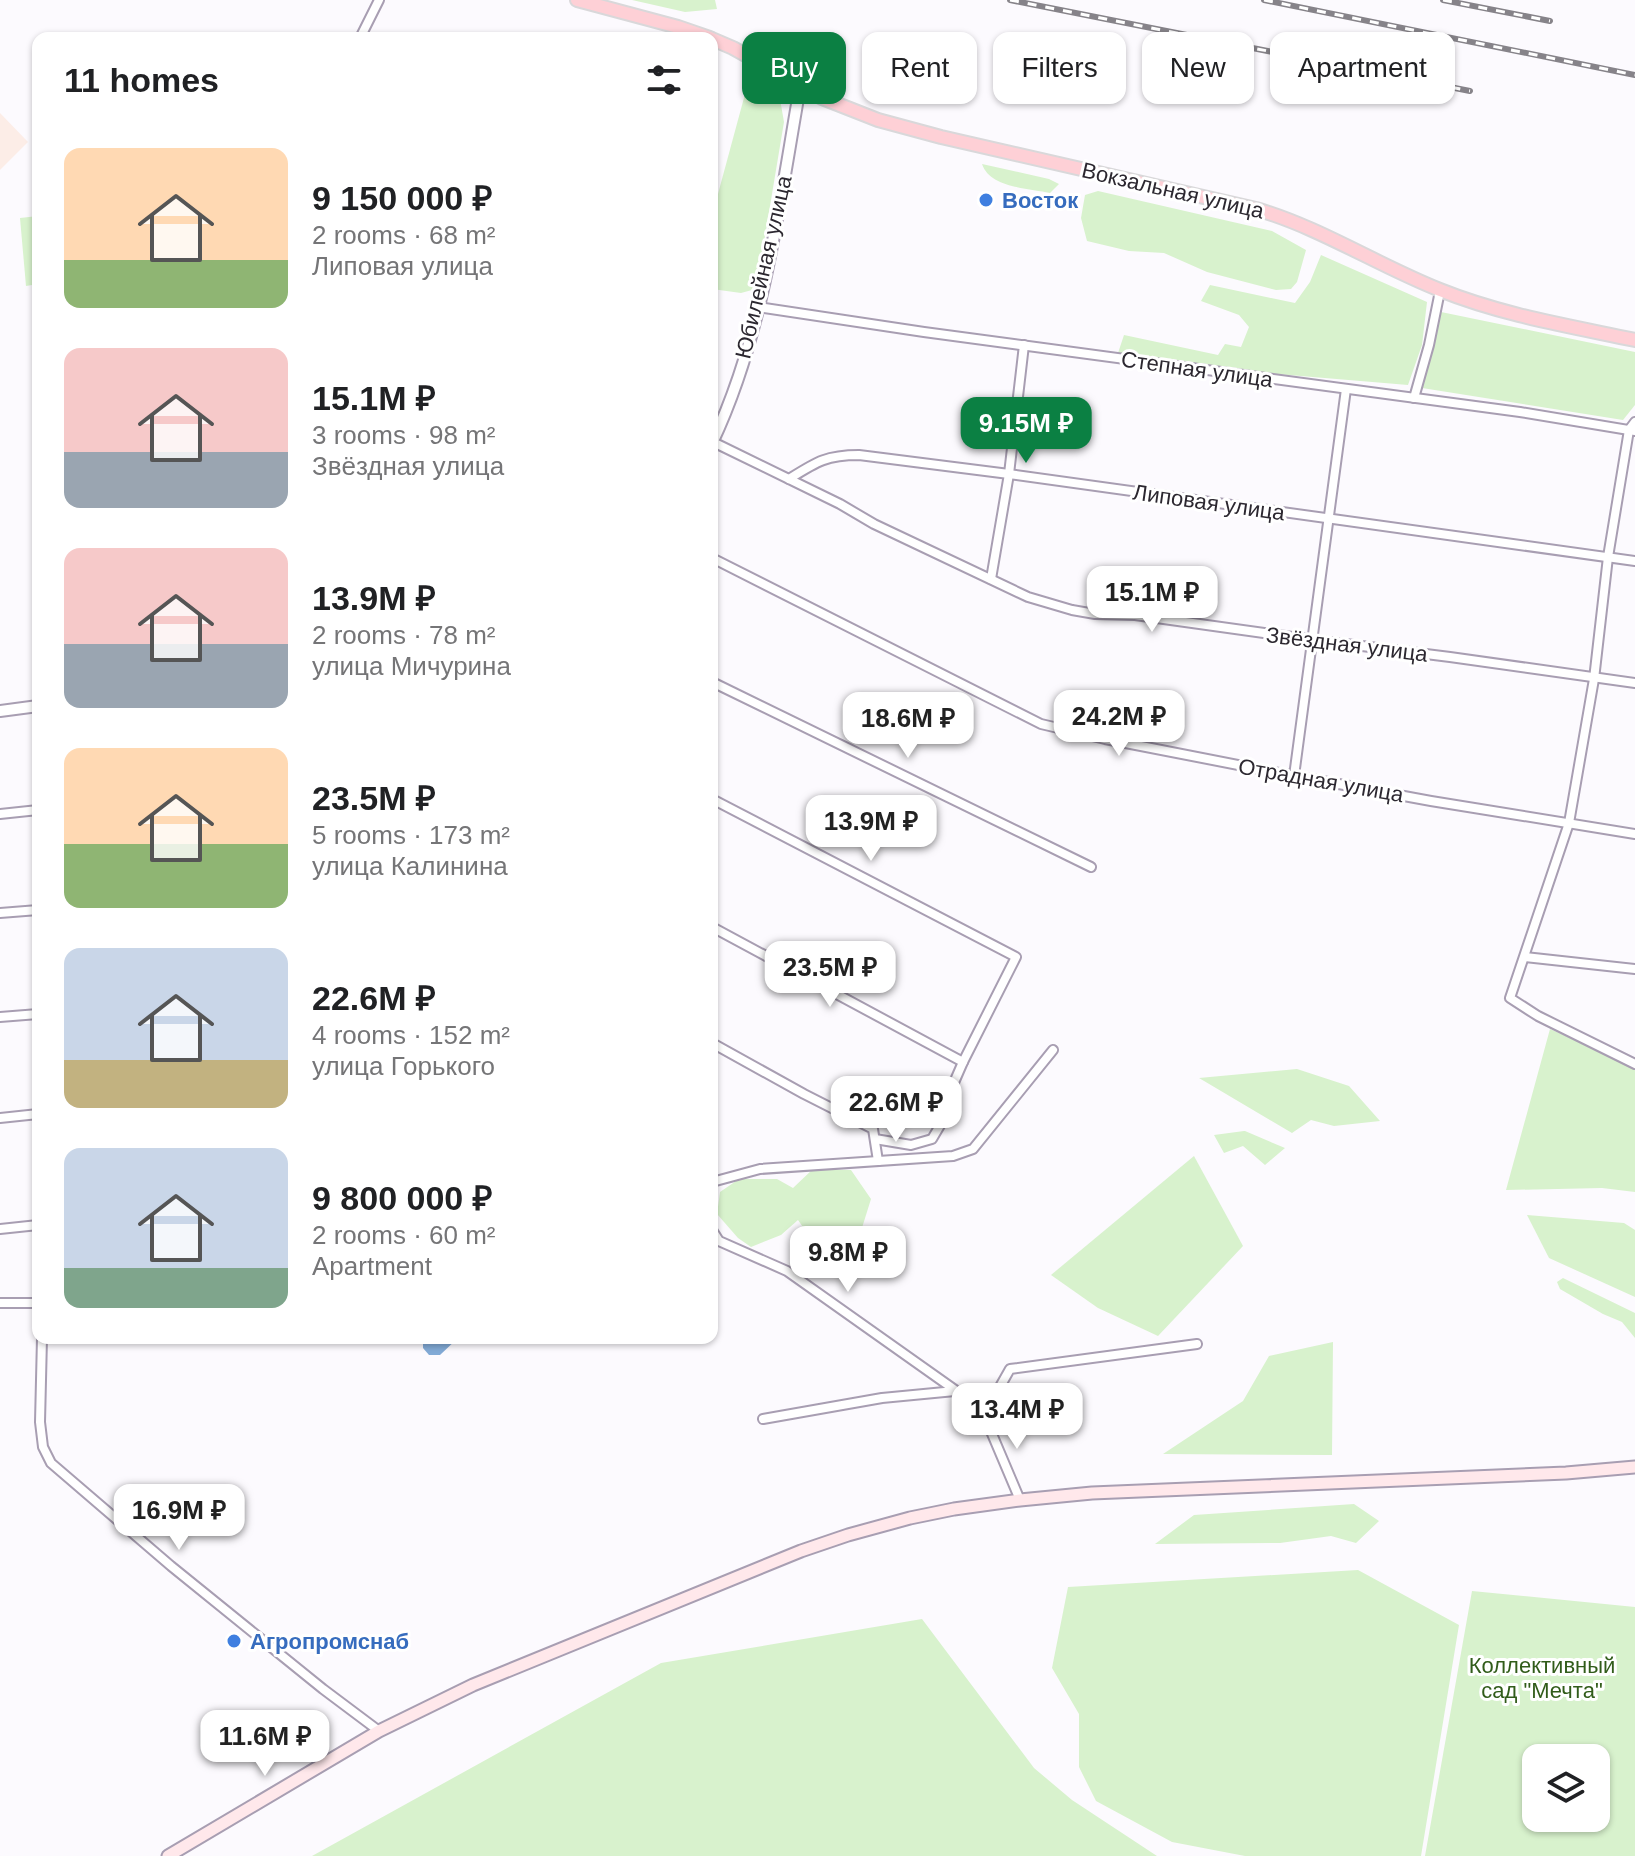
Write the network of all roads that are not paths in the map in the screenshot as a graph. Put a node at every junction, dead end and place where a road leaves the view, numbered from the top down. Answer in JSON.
{"nodes":[{"id":1,"x":379,"y":0,"type":"edge"},
{"id":2,"x":577,"y":0,"type":"edge"},
{"id":3,"x":363,"y":32,"type":"edge"},
{"id":4,"x":692,"y":32,"type":"edge"},
{"id":5,"x":718,"y":41,"type":"edge"},
{"id":6,"x":742,"y":53,"type":"edge"},
{"id":7,"x":797,"y":104,"type":"edge"},
{"id":8,"x":836,"y":104,"type":"edge"},
{"id":9,"x":1440,"y":291,"type":"junction"},
{"id":10,"x":758,"y":307,"type":"junction"},
{"id":11,"x":1635,"y":340,"type":"edge"},
{"id":12,"x":1024,"y":345,"type":"junction"},
{"id":13,"x":1346,"y":389,"type":"junction"},
{"id":14,"x":1414,"y":398,"type":"junction"},
{"id":15,"x":1635,"y":422,"type":"edge"},
{"id":16,"x":718,"y":429,"type":"edge"},
{"id":17,"x":1632,"y":431,"type":"edge"},
{"id":18,"x":718,"y":445,"type":"edge"},
{"id":19,"x":1009,"y":474,"type":"junction"},
{"id":20,"x":789,"y":479,"type":"junction"},
{"id":21,"x":1329,"y":518,"type":"junction"},
{"id":22,"x":1608,"y":557,"type":"junction"},
{"id":23,"x":718,"y":561,"type":"edge"},
{"id":24,"x":1635,"y":561,"type":"edge"},
{"id":25,"x":991,"y":579,"type":"junction"},
{"id":26,"x":1314,"y":640,"type":"junction"},
{"id":27,"x":1594,"y":679,"type":"junction"},
{"id":28,"x":1635,"y":683,"type":"edge"},
{"id":29,"x":718,"y":685,"type":"edge"},
{"id":30,"x":32,"y":707,"type":"edge"},
{"id":31,"x":0,"y":711,"type":"edge"},
{"id":32,"x":1294,"y":776,"type":"junction"},
{"id":33,"x":718,"y":802,"type":"edge"},
{"id":34,"x":32,"y":811,"type":"edge"},
{"id":35,"x":0,"y":814,"type":"edge"},
{"id":36,"x":1569,"y":823,"type":"junction"},
{"id":37,"x":1635,"y":834,"type":"edge"},
{"id":38,"x":1091,"y":867,"type":"dead end"},
{"id":39,"x":32,"y":910,"type":"edge"},
{"id":40,"x":0,"y":913,"type":"edge"},
{"id":41,"x":718,"y":930,"type":"edge"},
{"id":42,"x":1525,"y":957,"type":"junction"},
{"id":43,"x":1635,"y":969,"type":"edge"},
{"id":44,"x":32,"y":1014,"type":"edge"},
{"id":45,"x":0,"y":1017,"type":"edge"},
{"id":46,"x":718,"y":1046,"type":"edge"},
{"id":47,"x":1053,"y":1050,"type":"dead end"},
{"id":48,"x":963,"y":1062,"type":"junction"},
{"id":49,"x":1635,"y":1064,"type":"edge"},
{"id":50,"x":32,"y":1115,"type":"edge"},
{"id":51,"x":0,"y":1118,"type":"edge"},
{"id":52,"x":875,"y":1139,"type":"junction"},
{"id":53,"x":878,"y":1161,"type":"junction"},
{"id":54,"x":718,"y":1180,"type":"edge"},
{"id":55,"x":32,"y":1226,"type":"edge"},
{"id":56,"x":0,"y":1229,"type":"edge"},
{"id":57,"x":718,"y":1239,"type":"edge"},
{"id":58,"x":0,"y":1303,"type":"edge"},
{"id":59,"x":32,"y":1303,"type":"edge"},
{"id":60,"x":42,"y":1344,"type":"edge"},
{"id":61,"x":1197,"y":1344,"type":"dead end"},
{"id":62,"x":955,"y":1391,"type":"junction"},
{"id":63,"x":984,"y":1415,"type":"junction"},
{"id":64,"x":763,"y":1419,"type":"dead end"},
{"id":65,"x":1635,"y":1467,"type":"edge"},
{"id":66,"x":1020,"y":1500,"type":"junction"},
{"id":67,"x":379,"y":1731,"type":"junction"},
{"id":68,"x":168,"y":1856,"type":"edge"}],
"edges":[{"from":1,"to":3,"type":"street"},
{"from":2,"to":4,"type":"main road","name":"Вокзальная улица"},
{"from":5,"to":6,"type":"main road","name":"Вокзальная улица"},
{"from":7,"to":10,"type":"street","name":"Юбилейная улица"},
{"from":8,"to":9,"type":"main road","name":"Вокзальная улица"},
{"from":9,"to":11,"type":"main road","name":"Вокзальная улица"},
{"from":9,"to":14,"type":"street"},
{"from":10,"to":12,"type":"street","name":"Степная улица"},
{"from":10,"to":16,"type":"street","name":"Юбилейная улица"},
{"from":12,"to":13,"type":"street","name":"Степная улица"},
{"from":12,"to":19,"type":"street"},
{"from":13,"to":14,"type":"street","name":"Степная улица"},
{"from":13,"to":21,"type":"street"},
{"from":14,"to":17,"type":"street","name":"Степная улица"},
{"from":15,"to":17,"type":"street"},
{"from":17,"to":22,"type":"street"},
{"from":18,"to":20,"type":"street","name":"Звёздная улица"},
{"from":19,"to":20,"type":"street","name":"Липовая улица"},
{"from":19,"to":21,"type":"street","name":"Липовая улица"},
{"from":19,"to":25,"type":"street"},
{"from":20,"to":25,"type":"street","name":"Звёздная улица"},
{"from":21,"to":22,"type":"street","name":"Липовая улица"},
{"from":21,"to":26,"type":"street"},
{"from":22,"to":24,"type":"street","name":"Липовая улица"},
{"from":22,"to":27,"type":"street"},
{"from":23,"to":32,"type":"street","name":"Отрадная улица"},
{"from":25,"to":26,"type":"street","name":"Звёздная улица"},
{"from":26,"to":27,"type":"street","name":"Звёздная улица"},
{"from":26,"to":32,"type":"street"},
{"from":27,"to":28,"type":"street","name":"Звёздная улица"},
{"from":27,"to":36,"type":"street"},
{"from":29,"to":38,"type":"street"},
{"from":30,"to":31,"type":"street"},
{"from":32,"to":36,"type":"street","name":"Отрадная улица"},
{"from":33,"to":48,"type":"street"},
{"from":34,"to":35,"type":"street"},
{"from":36,"to":37,"type":"street","name":"Отрадная улица"},
{"from":36,"to":42,"type":"street"},
{"from":39,"to":40,"type":"street"},
{"from":41,"to":48,"type":"street"},
{"from":42,"to":43,"type":"street"},
{"from":42,"to":49,"type":"street"},
{"from":44,"to":45,"type":"street"},
{"from":46,"to":52,"type":"street"},
{"from":47,"to":53,"type":"street"},
{"from":48,"to":52,"type":"street"},
{"from":50,"to":51,"type":"street"},
{"from":52,"to":53,"type":"street"},
{"from":53,"to":54,"type":"street"},
{"from":55,"to":56,"type":"street"},
{"from":57,"to":62,"type":"street"},
{"from":58,"to":59,"type":"street"},
{"from":60,"to":67,"type":"street"},
{"from":61,"to":63,"type":"street"},
{"from":62,"to":63,"type":"street"},
{"from":62,"to":64,"type":"street"},
{"from":63,"to":66,"type":"street"},
{"from":65,"to":66,"type":"main road"},
{"from":66,"to":67,"type":"main road"},
{"from":67,"to":68,"type":"main road"}]}
